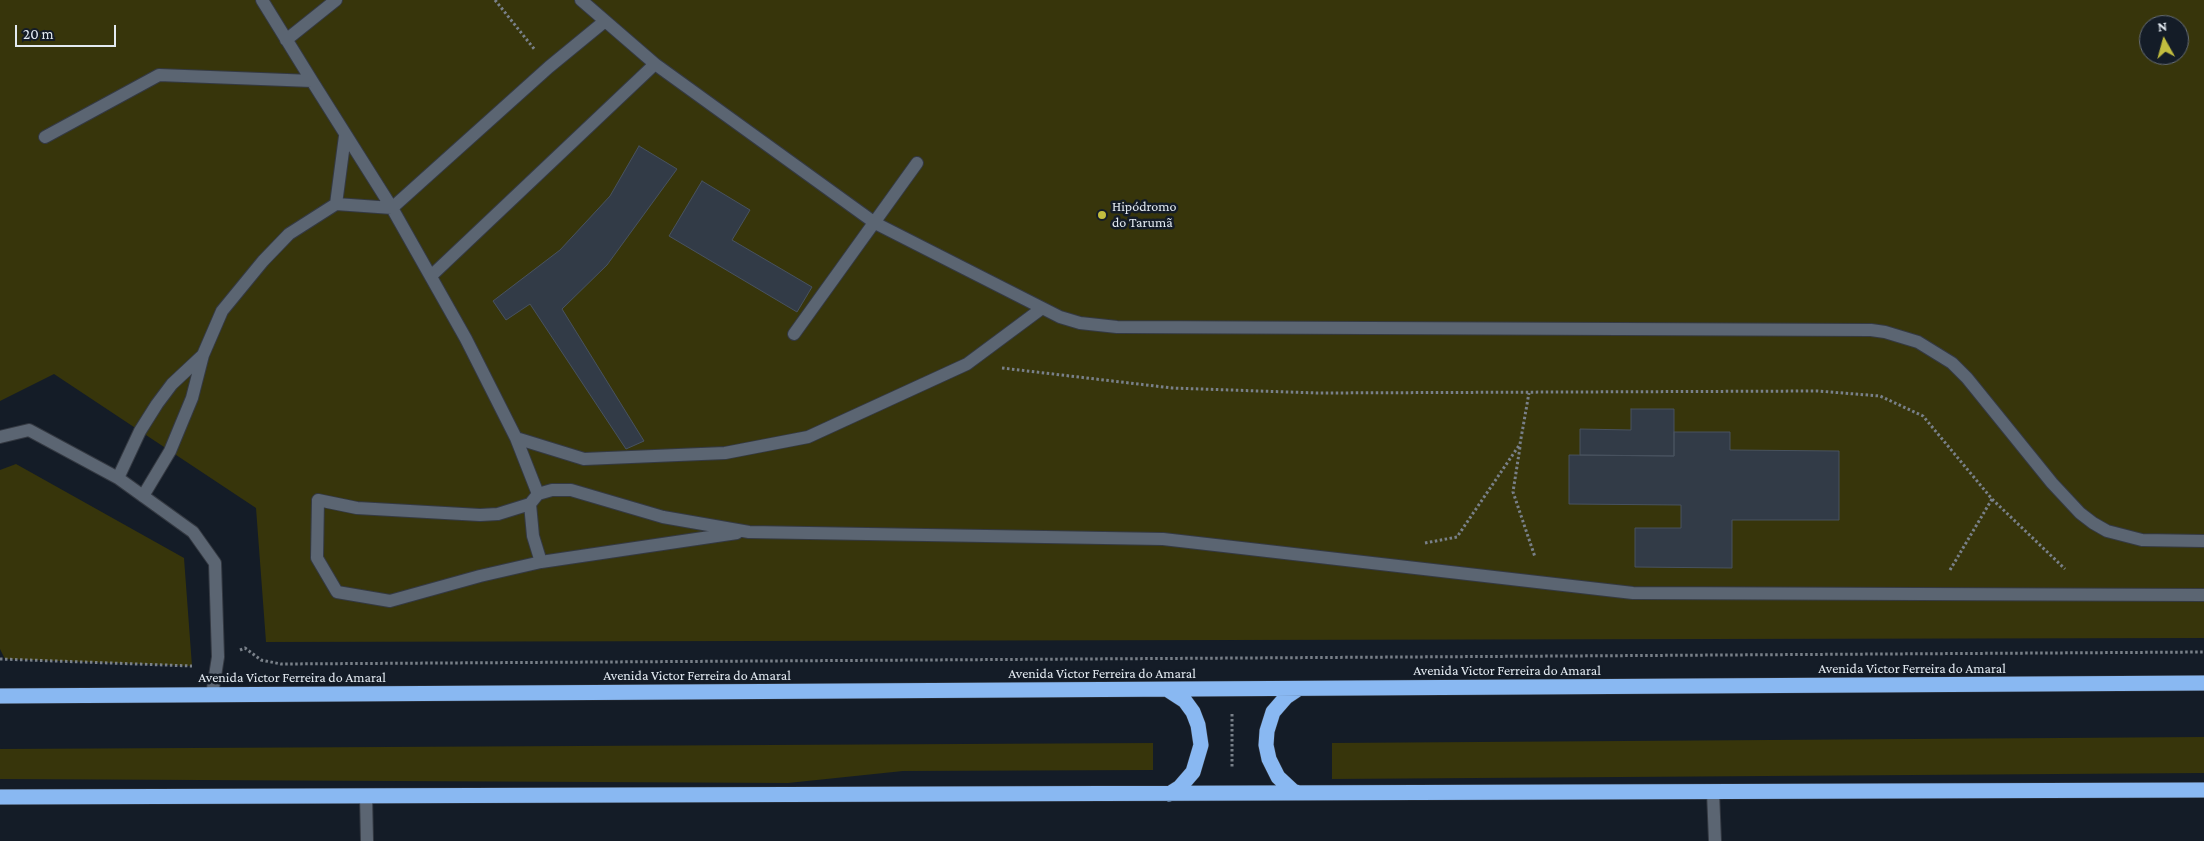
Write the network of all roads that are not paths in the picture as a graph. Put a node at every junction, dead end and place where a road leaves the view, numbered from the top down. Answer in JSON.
{"nodes":[{"id":1,"x":262,"y":0,"type":"edge"},
{"id":2,"x":336,"y":0,"type":"edge"},
{"id":3,"x":581,"y":0,"type":"edge"},
{"id":4,"x":605,"y":21,"type":"junction"},
{"id":5,"x":286,"y":40,"type":"junction"},
{"id":6,"x":655,"y":64,"type":"junction"},
{"id":7,"x":312,"y":81,"type":"junction"},
{"id":8,"x":345,"y":136,"type":"junction"},
{"id":9,"x":45,"y":137,"type":"dead end"},
{"id":10,"x":918,"y":163,"type":"dead end"},
{"id":11,"x":336,"y":204,"type":"junction"},
{"id":12,"x":392,"y":208,"type":"junction"},
{"id":13,"x":875,"y":223,"type":"junction"},
{"id":14,"x":431,"y":276,"type":"junction"},
{"id":15,"x":1041,"y":309,"type":"junction"},
{"id":16,"x":794,"y":334,"type":"dead end"},
{"id":17,"x":202,"y":355,"type":"junction"},
{"id":18,"x":0,"y":437,"type":"edge"},
{"id":19,"x":516,"y":438,"type":"junction"},
{"id":20,"x":118,"y":478,"type":"junction"},
{"id":21,"x":538,"y":494,"type":"junction"},
{"id":22,"x":143,"y":496,"type":"junction"},
{"id":23,"x":530,"y":504,"type":"junction"},
{"id":24,"x":749,"y":532,"type":"junction"},
{"id":25,"x":2204,"y":541,"type":"edge"},
{"id":26,"x":541,"y":562,"type":"junction"},
{"id":27,"x":2204,"y":595,"type":"edge"},
{"id":28,"x":2204,"y":683,"type":"edge"},
{"id":29,"x":1298,"y":688,"type":"junction"},
{"id":30,"x":1168,"y":690,"type":"junction"},
{"id":31,"x":212,"y":695,"type":"junction"},
{"id":32,"x":0,"y":696,"type":"edge"},
{"id":33,"x":2204,"y":790,"type":"edge"},
{"id":34,"x":1713,"y":792,"type":"junction"},
{"id":35,"x":1299,"y":793,"type":"junction"},
{"id":36,"x":1169,"y":794,"type":"junction"},
{"id":37,"x":366,"y":796,"type":"junction"},
{"id":38,"x":0,"y":797,"type":"edge"},
{"id":39,"x":367,"y":841,"type":"edge"},
{"id":40,"x":1715,"y":841,"type":"edge"}],
"edges":[{"from":1,"to":5,"type":"street"},
{"from":2,"to":5,"type":"street"},
{"from":3,"to":4,"type":"street"},
{"from":4,"to":6,"type":"street"},
{"from":4,"to":12,"type":"street"},
{"from":5,"to":7,"type":"street"},
{"from":6,"to":13,"type":"street"},
{"from":6,"to":14,"type":"street"},
{"from":7,"to":8,"type":"street"},
{"from":7,"to":9,"type":"street"},
{"from":8,"to":11,"type":"street"},
{"from":8,"to":12,"type":"street"},
{"from":10,"to":13,"type":"street"},
{"from":11,"to":12,"type":"street"},
{"from":11,"to":17,"type":"street"},
{"from":12,"to":14,"type":"street"},
{"from":13,"to":15,"type":"street"},
{"from":13,"to":16,"type":"street"},
{"from":14,"to":19,"type":"street"},
{"from":15,"to":19,"type":"street"},
{"from":15,"to":25,"type":"street"},
{"from":17,"to":20,"type":"street"},
{"from":17,"to":22,"type":"street"},
{"from":18,"to":20,"type":"street"},
{"from":19,"to":21,"type":"street"},
{"from":20,"to":22,"type":"street"},
{"from":21,"to":23,"type":"street"},
{"from":21,"to":24,"type":"street"},
{"from":22,"to":31,"type":"street"},
{"from":23,"to":26,"type":"street"},
{"from":23,"to":26,"type":"street"},
{"from":24,"to":26,"type":"street"},
{"from":24,"to":27,"type":"street"},
{"from":28,"to":29,"type":"highway","name":"Avenida Victor Ferreira do Amaral"},
{"from":29,"to":30,"type":"highway","name":"Avenida Victor Ferreira do Amaral"},
{"from":29,"to":35,"type":"highway"},
{"from":30,"to":31,"type":"highway","name":"Avenida Victor Ferreira do Amaral"},
{"from":30,"to":36,"type":"highway"},
{"from":31,"to":32,"type":"highway","name":"Avenida Victor Ferreira do Amaral"},
{"from":33,"to":34,"type":"highway"},
{"from":34,"to":35,"type":"highway"},
{"from":34,"to":40,"type":"street"},
{"from":35,"to":36,"type":"highway"},
{"from":36,"to":37,"type":"highway"},
{"from":37,"to":38,"type":"highway"},
{"from":37,"to":39,"type":"street"}]}
